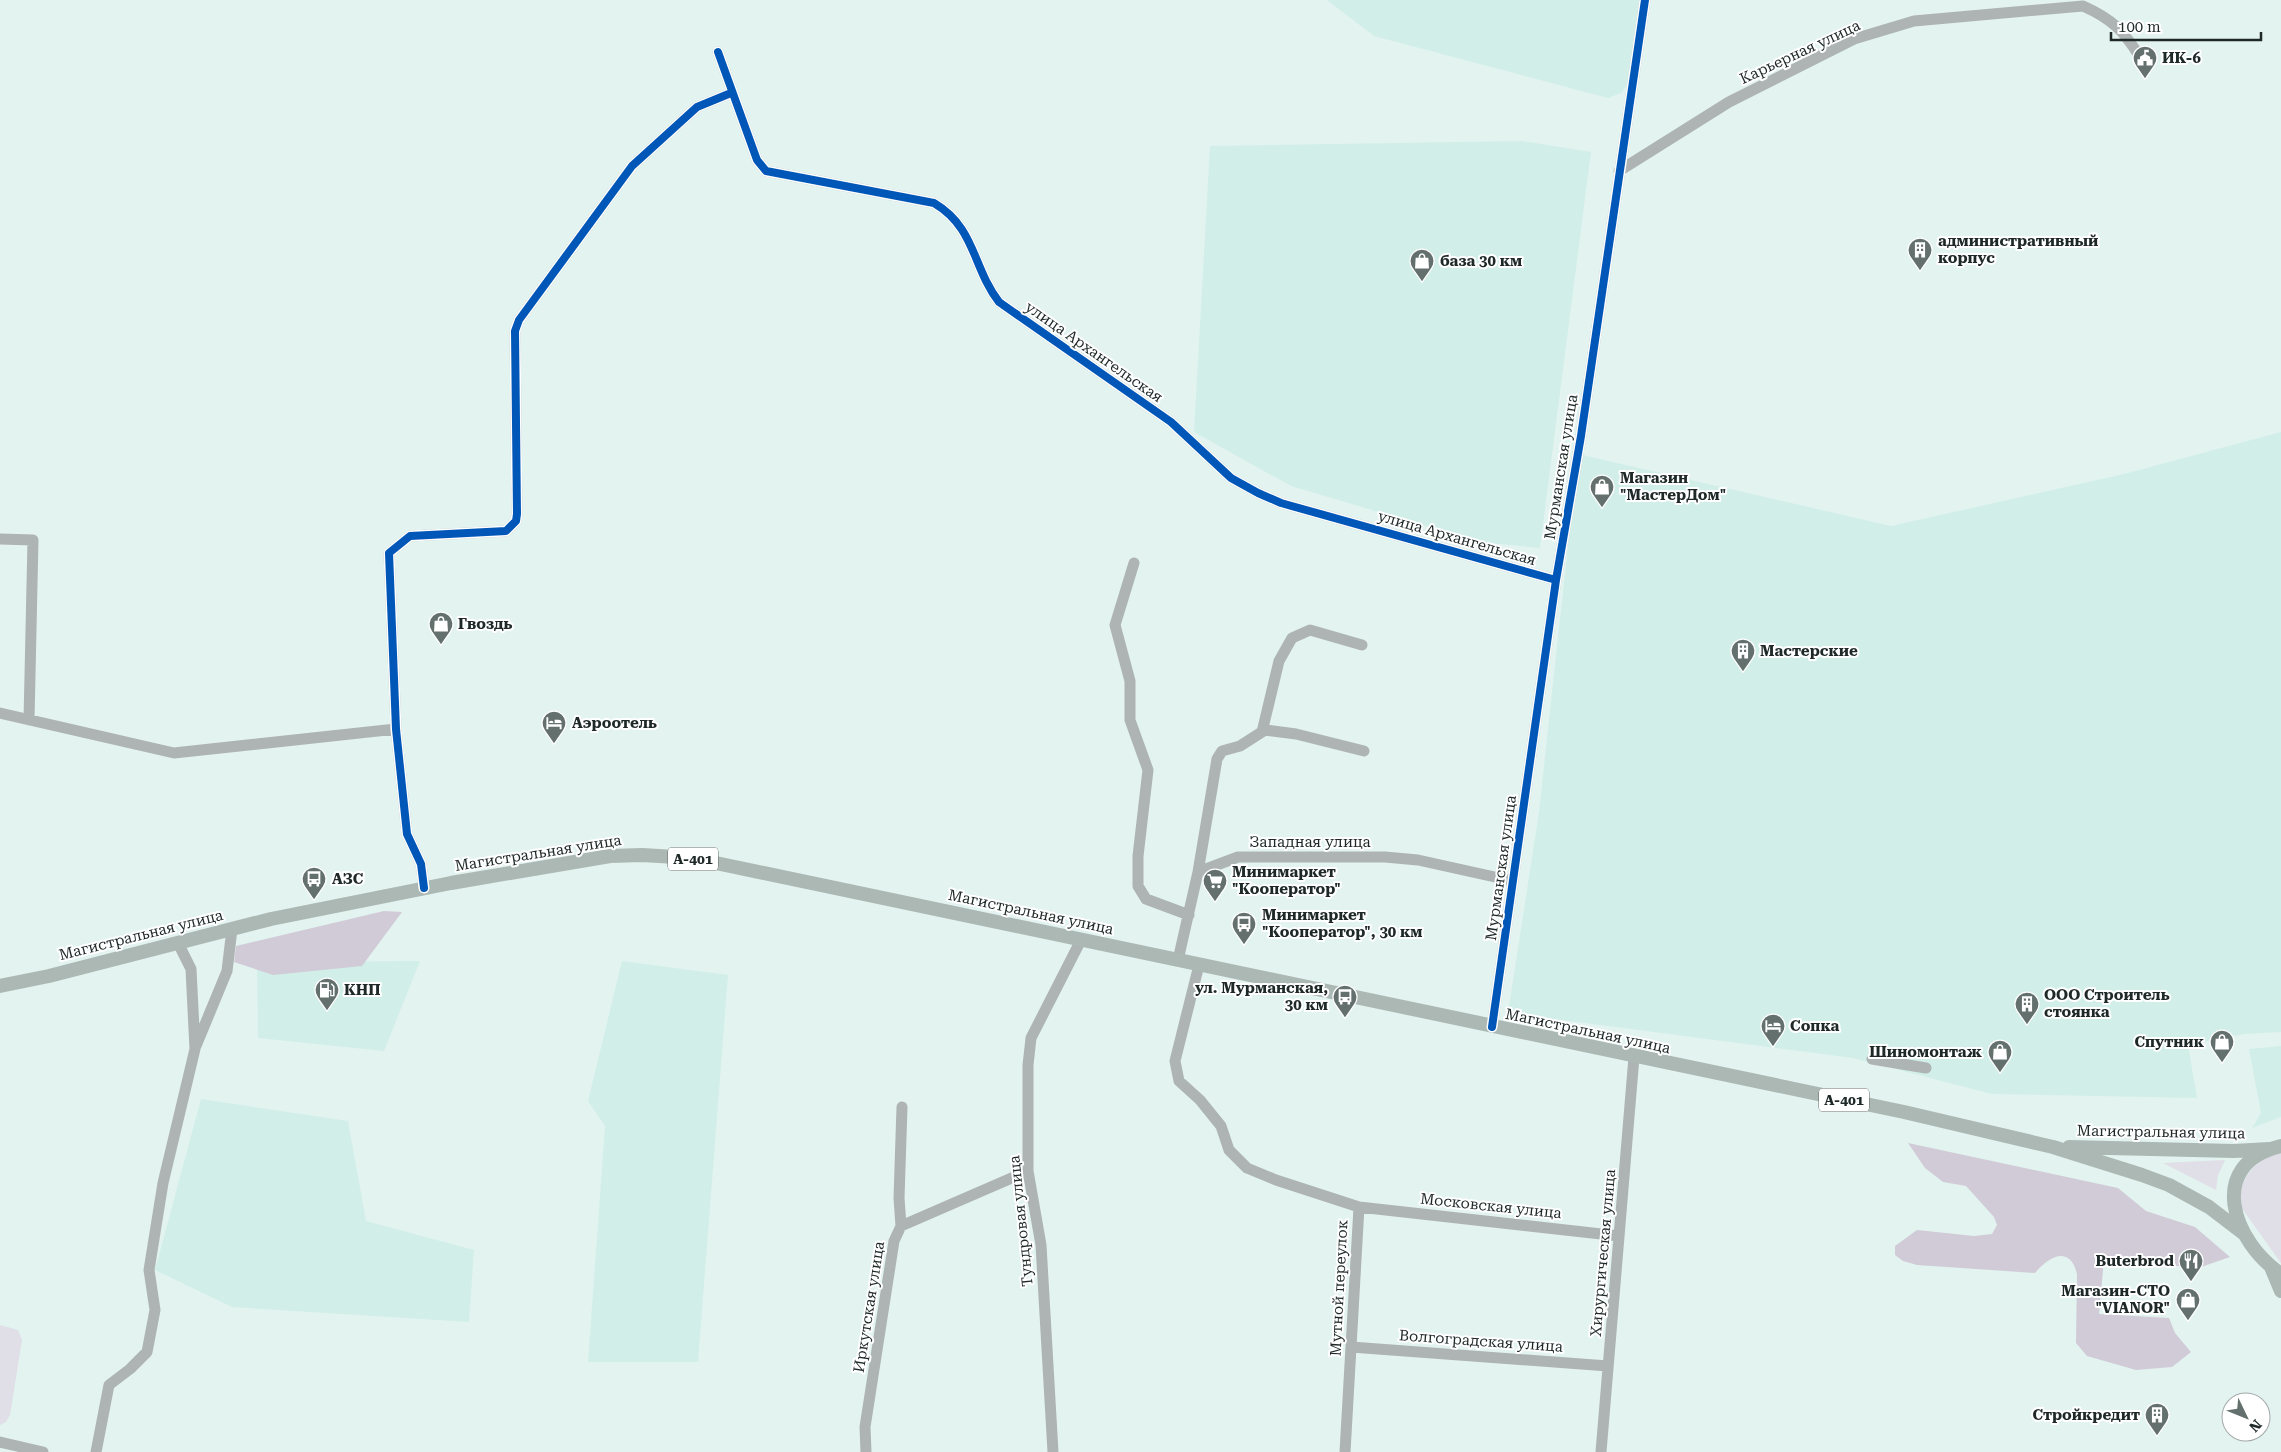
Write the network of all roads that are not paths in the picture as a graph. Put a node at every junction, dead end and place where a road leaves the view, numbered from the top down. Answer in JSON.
{"nodes":[{"id":1,"x":1645,"y":0,"type":"edge"},
{"id":2,"x":718,"y":52,"type":"dead end"},
{"id":3,"x":2140,"y":57,"type":"dead end"},
{"id":4,"x":731,"y":93,"type":"junction"},
{"id":5,"x":1619,"y":171,"type":"junction"},
{"id":6,"x":0,"y":539,"type":"edge"},
{"id":7,"x":1134,"y":564,"type":"dead end"},
{"id":8,"x":1556,"y":580,"type":"junction"},
{"id":9,"x":1362,"y":645,"type":"dead end"},
{"id":10,"x":0,"y":713,"type":"edge"},
{"id":11,"x":29,"y":720,"type":"junction"},
{"id":12,"x":396,"y":729,"type":"junction"},
{"id":13,"x":1262,"y":732,"type":"junction"},
{"id":14,"x":1364,"y":751,"type":"dead end"},
{"id":15,"x":1198,"y":872,"type":"junction"},
{"id":16,"x":1513,"y":881,"type":"junction"},
{"id":17,"x":424,"y":888,"type":"junction"},
{"id":18,"x":1189,"y":915,"type":"junction"},
{"id":19,"x":232,"y":929,"type":"junction"},
{"id":20,"x":1082,"y":940,"type":"junction"},
{"id":21,"x":178,"y":943,"type":"junction"},
{"id":22,"x":1178,"y":960,"type":"junction"},
{"id":23,"x":1199,"y":965,"type":"junction"},
{"id":24,"x":0,"y":986,"type":"edge"},
{"id":25,"x":1492,"y":1027,"type":"junction"},
{"id":26,"x":195,"y":1049,"type":"junction"},
{"id":27,"x":1634,"y":1057,"type":"junction"},
{"id":28,"x":1872,"y":1059,"type":"dead end"},
{"id":29,"x":1926,"y":1068,"type":"dead end"},
{"id":30,"x":902,"y":1107,"type":"dead end"},
{"id":31,"x":2053,"y":1147,"type":"junction"},
{"id":32,"x":2275,"y":1148,"type":"edge"},
{"id":33,"x":1028,"y":1171,"type":"junction"},
{"id":34,"x":1359,"y":1206,"type":"junction"},
{"id":35,"x":901,"y":1226,"type":"junction"},
{"id":36,"x":2243,"y":1233,"type":"junction"},
{"id":37,"x":1619,"y":1236,"type":"junction"},
{"id":38,"x":2276,"y":1271,"type":"edge"},
{"id":39,"x":2281,"y":1291,"type":"edge"},
{"id":40,"x":1351,"y":1346,"type":"junction"},
{"id":41,"x":1608,"y":1366,"type":"junction"},
{"id":42,"x":0,"y":1442,"type":"edge"},
{"id":43,"x":43,"y":1452,"type":"edge"},
{"id":44,"x":96,"y":1452,"type":"edge"},
{"id":45,"x":866,"y":1452,"type":"edge"},
{"id":46,"x":1053,"y":1452,"type":"edge"},
{"id":47,"x":1345,"y":1452,"type":"edge"},
{"id":48,"x":1601,"y":1452,"type":"edge"}],
"edges":[{"from":1,"to":5,"type":"street","name":"Мурманская улица"},
{"from":2,"to":4,"type":"street","name":"улица Архангельская"},
{"from":3,"to":5,"type":"street","name":"Карьерная улица"},
{"from":4,"to":8,"type":"street","name":"улица Архангельская"},
{"from":4,"to":12,"type":"street"},
{"from":5,"to":8,"type":"street","name":"Мурманская улица"},
{"from":6,"to":11,"type":"street"},
{"from":7,"to":18,"type":"street"},
{"from":8,"to":16,"type":"street","name":"Мурманская улица"},
{"from":9,"to":13,"type":"street"},
{"from":10,"to":11,"type":"street"},
{"from":11,"to":12,"type":"street"},
{"from":12,"to":17,"type":"street"},
{"from":13,"to":14,"type":"street"},
{"from":13,"to":15,"type":"street"},
{"from":15,"to":16,"type":"street","name":"Западная улица"},
{"from":15,"to":18,"type":"street"},
{"from":16,"to":25,"type":"street","name":"Мурманская улица"},
{"from":17,"to":19,"type":"main road","name":"Магистральная улица","number":"А-401"},
{"from":17,"to":20,"type":"main road","name":"Магистральная улица","number":"А-401"},
{"from":18,"to":22,"type":"street"},
{"from":19,"to":21,"type":"main road","name":"Магистральная улица","number":"А-401"},
{"from":19,"to":26,"type":"street"},
{"from":20,"to":22,"type":"main road","name":"Магистральная улица","number":"А-401"},
{"from":20,"to":33,"type":"street","name":"Тундровая улица"},
{"from":21,"to":24,"type":"main road","name":"Магистральная улица","number":"А-401"},
{"from":21,"to":26,"type":"street"},
{"from":22,"to":23,"type":"main road","name":"Магистральная улица","number":"А-401"},
{"from":23,"to":25,"type":"main road","name":"Магистральная улица","number":"А-401"},
{"from":23,"to":34,"type":"street","name":"Мутной переулок"},
{"from":25,"to":27,"type":"main road","name":"Магистральная улица","number":"А-401"},
{"from":26,"to":44,"type":"street"},
{"from":27,"to":31,"type":"main road","name":"Магистральная улица","number":"А-401"},
{"from":27,"to":37,"type":"street","name":"Хирургическая улица"},
{"from":28,"to":29,"type":"street"},
{"from":30,"to":35,"type":"street","name":"Иркутская улица"},
{"from":31,"to":32,"type":"main road","name":"Магистральная улица","number":"А-401"},
{"from":31,"to":36,"type":"main road","name":"Магистральная улица","number":"А-401"},
{"from":32,"to":36,"type":"main road","number":"А-401"},
{"from":33,"to":35,"type":"street"},
{"from":33,"to":46,"type":"street","name":"Тундровая улица"},
{"from":34,"to":37,"type":"street","name":"Московская улица"},
{"from":34,"to":40,"type":"street","name":"Мутной переулок"},
{"from":35,"to":45,"type":"street","name":"Иркутская улица"},
{"from":36,"to":38,"type":"main road","number":"А-401"},
{"from":37,"to":41,"type":"street","name":"Хирургическая улица"},
{"from":38,"to":39,"type":"main road","number":"А-401"},
{"from":40,"to":41,"type":"street","name":"Волгоградская улица"},
{"from":40,"to":47,"type":"street","name":"Мутной переулок"},
{"from":41,"to":48,"type":"street","name":"Хирургическая улица"},
{"from":42,"to":43,"type":"street"}]}
